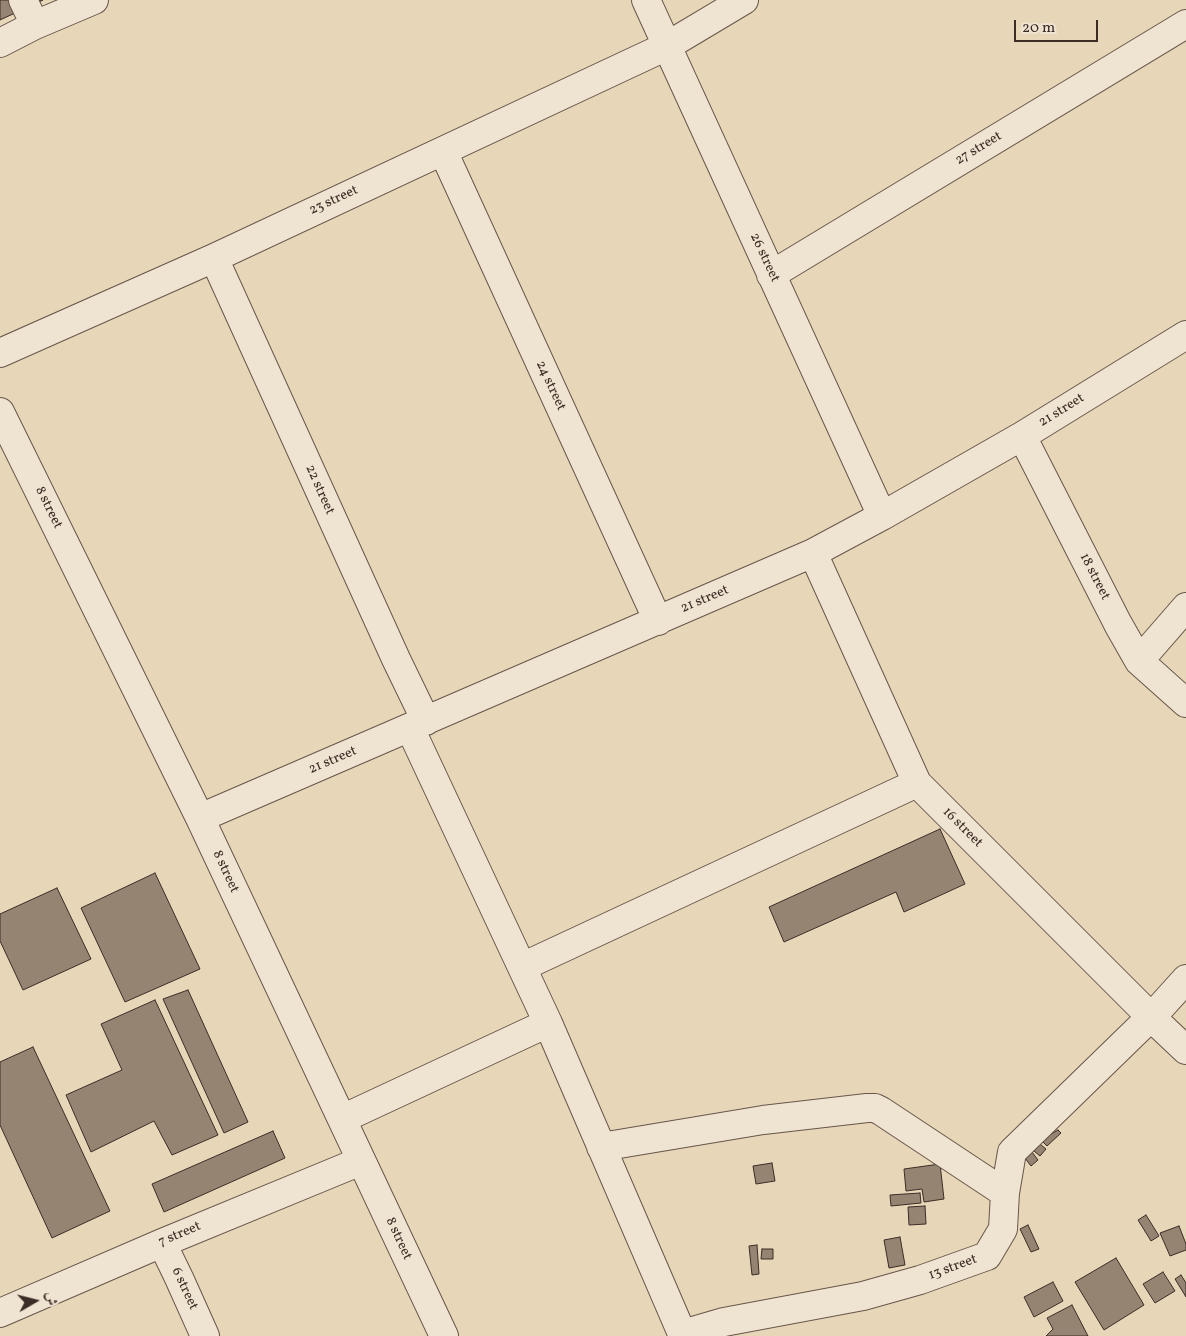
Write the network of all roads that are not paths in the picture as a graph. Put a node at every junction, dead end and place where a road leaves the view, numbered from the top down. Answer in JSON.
{"nodes":[{"id":1,"x":23,"y":0,"type":"edge"},
{"id":2,"x":94,"y":0,"type":"edge"},
{"id":3,"x":646,"y":0,"type":"edge"},
{"id":4,"x":744,"y":0,"type":"edge"},
{"id":5,"x":1186,"y":24,"type":"edge"},
{"id":6,"x":35,"y":25,"type":"junction"},
{"id":7,"x":0,"y":42,"type":"edge"},
{"id":8,"x":667,"y":46,"type":"junction"},
{"id":9,"x":443,"y":150,"type":"junction"},
{"id":10,"x":214,"y":258,"type":"junction"},
{"id":11,"x":771,"y":274,"type":"junction"},
{"id":12,"x":1186,"y":335,"type":"edge"},
{"id":13,"x":0,"y":353,"type":"edge"},
{"id":14,"x":0,"y":412,"type":"edge"},
{"id":15,"x":1022,"y":436,"type":"junction"},
{"id":16,"x":882,"y":516,"type":"junction"},
{"id":17,"x":813,"y":553,"type":"junction"},
{"id":18,"x":1186,"y":607,"type":"edge"},
{"id":19,"x":658,"y":620,"type":"junction"},
{"id":20,"x":1139,"y":661,"type":"junction"},
{"id":21,"x":1186,"y":703,"type":"edge"},
{"id":22,"x":418,"y":725,"type":"junction"},
{"id":23,"x":917,"y":783,"type":"junction"},
{"id":24,"x":200,"y":818,"type":"junction"},
{"id":25,"x":522,"y":968,"type":"junction"},
{"id":26,"x":1186,"y":979,"type":"edge"},
{"id":27,"x":1150,"y":1016,"type":"junction"},
{"id":28,"x":548,"y":1023,"type":"junction"},
{"id":29,"x":1186,"y":1050,"type":"edge"},
{"id":30,"x":342,"y":1119,"type":"junction"},
{"id":31,"x":601,"y":1147,"type":"junction"},
{"id":32,"x":361,"y":1160,"type":"junction"},
{"id":33,"x":1005,"y":1193,"type":"junction"},
{"id":34,"x":162,"y":1243,"type":"junction"},
{"id":35,"x":0,"y":1313,"type":"edge"},
{"id":36,"x":683,"y":1335,"type":"edge"},
{"id":37,"x":205,"y":1336,"type":"edge"},
{"id":38,"x":444,"y":1336,"type":"edge"}],
"edges":[{"from":1,"to":6,"type":"street"},
{"from":2,"to":6,"type":"street"},
{"from":3,"to":8,"type":"street","name":"26 street"},
{"from":4,"to":8,"type":"street","name":"23 street"},
{"from":5,"to":11,"type":"street","name":"27 street"},
{"from":6,"to":7,"type":"street"},
{"from":8,"to":9,"type":"street","name":"23 street"},
{"from":8,"to":11,"type":"street","name":"26 street"},
{"from":9,"to":10,"type":"street","name":"23 street"},
{"from":9,"to":19,"type":"street","name":"24 street"},
{"from":10,"to":13,"type":"street","name":"23 street"},
{"from":10,"to":22,"type":"street","name":"22 street"},
{"from":11,"to":16,"type":"street","name":"26 street"},
{"from":12,"to":15,"type":"street","name":"21 street"},
{"from":14,"to":24,"type":"street","name":"8 street"},
{"from":15,"to":16,"type":"street","name":"21 street"},
{"from":15,"to":20,"type":"street","name":"18 street"},
{"from":16,"to":17,"type":"street","name":"21 street"},
{"from":17,"to":19,"type":"street","name":"21 street"},
{"from":17,"to":23,"type":"street","name":"16 street"},
{"from":18,"to":20,"type":"street"},
{"from":19,"to":22,"type":"street","name":"21 street"},
{"from":20,"to":21,"type":"street","name":"18 street"},
{"from":22,"to":24,"type":"street","name":"21 street"},
{"from":22,"to":25,"type":"street","name":"22 street"},
{"from":23,"to":25,"type":"street"},
{"from":23,"to":27,"type":"street","name":"16 street"},
{"from":24,"to":30,"type":"street","name":"8 street"},
{"from":25,"to":28,"type":"street","name":"22 street"},
{"from":26,"to":27,"type":"street","name":"13 street"},
{"from":27,"to":29,"type":"street","name":"16 street"},
{"from":27,"to":33,"type":"street","name":"13 street"},
{"from":28,"to":30,"type":"street"},
{"from":28,"to":31,"type":"street","name":"22 street"},
{"from":30,"to":32,"type":"street","name":"8 street"},
{"from":31,"to":33,"type":"street"},
{"from":31,"to":36,"type":"street","name":"22 street"},
{"from":32,"to":34,"type":"street","name":"7 street"},
{"from":32,"to":38,"type":"street","name":"8 street"},
{"from":33,"to":36,"type":"street","name":"13 street"},
{"from":34,"to":35,"type":"street","name":"7 street"},
{"from":34,"to":37,"type":"street","name":"6 street"}]}
